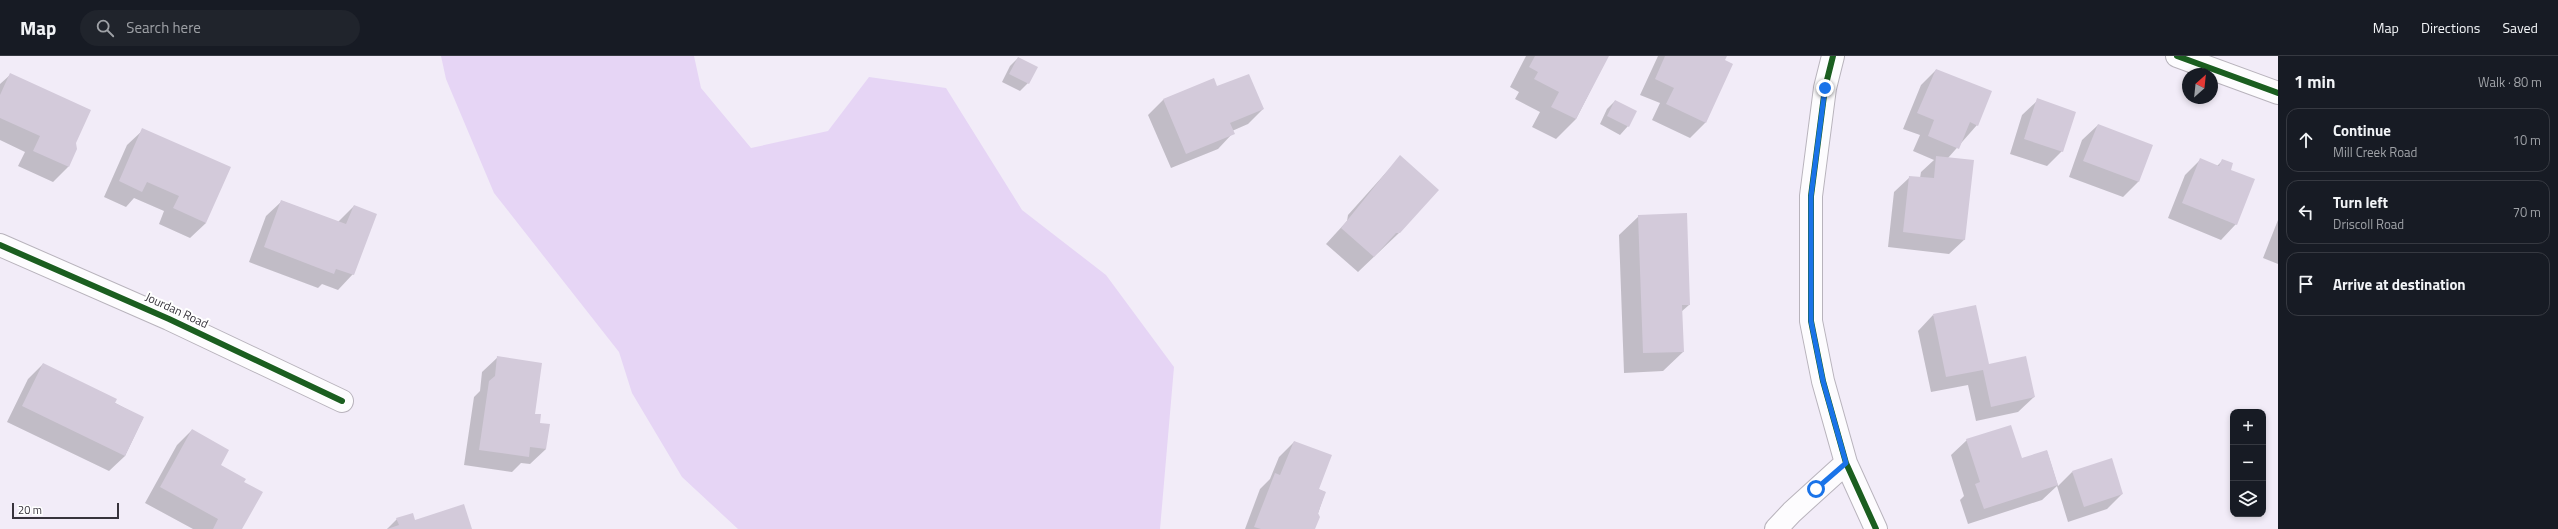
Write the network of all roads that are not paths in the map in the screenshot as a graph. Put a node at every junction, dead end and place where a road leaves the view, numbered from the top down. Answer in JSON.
{"nodes":[{"id":1,"x":1833,"y":56,"type":"edge"},
{"id":2,"x":2177,"y":56,"type":"edge"},
{"id":3,"x":2278,"y":93,"type":"edge"},
{"id":4,"x":0,"y":245,"type":"edge"},
{"id":5,"x":342,"y":401,"type":"dead end"},
{"id":6,"x":1846,"y":463,"type":"junction"},
{"id":7,"x":1776,"y":529,"type":"edge"},
{"id":8,"x":1876,"y":529,"type":"edge"}],
"edges":[{"from":1,"to":6,"type":"street"},
{"from":2,"to":3,"type":"street"},
{"from":4,"to":5,"type":"street","name":"Jourdan Road"},
{"from":6,"to":7,"type":"street"},
{"from":6,"to":8,"type":"street"}]}
